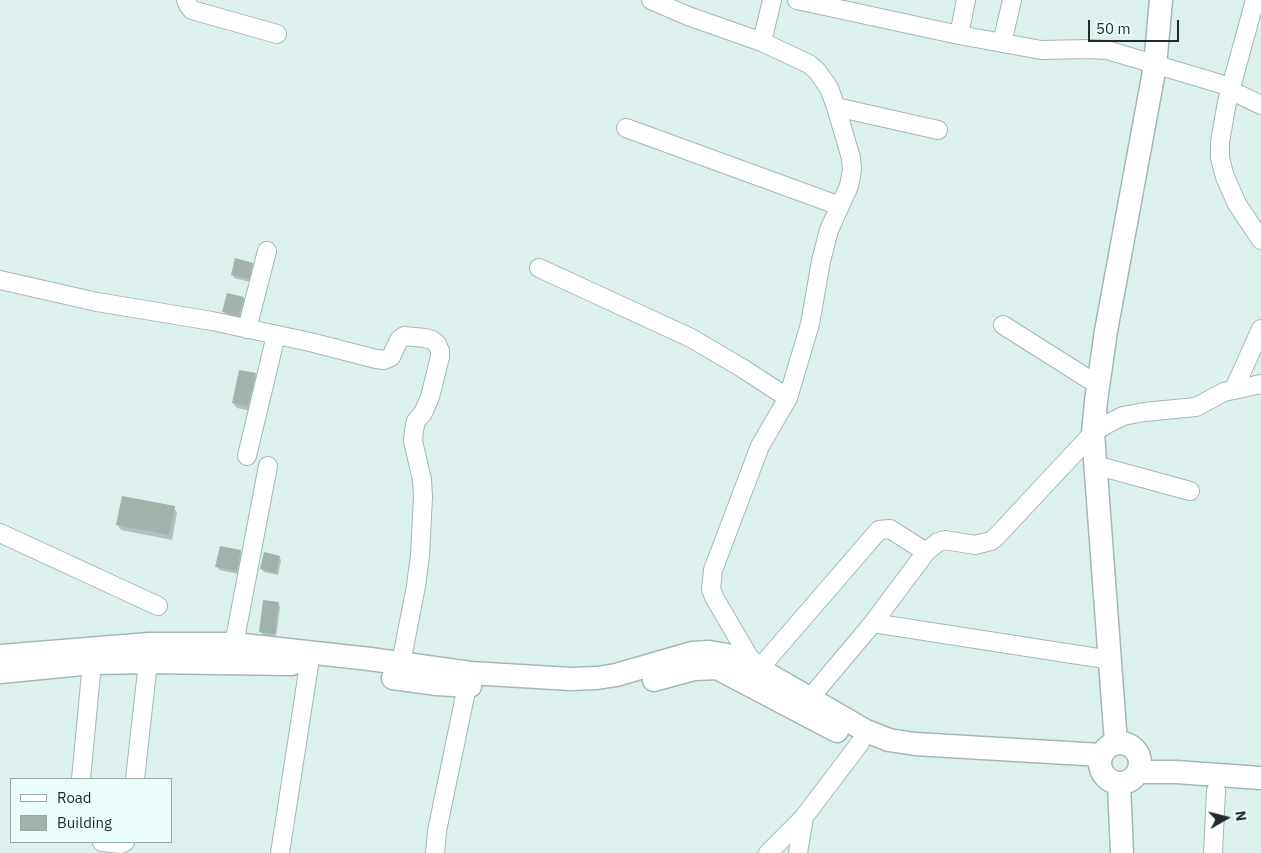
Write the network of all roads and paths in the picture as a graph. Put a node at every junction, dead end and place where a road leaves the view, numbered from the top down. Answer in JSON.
{"nodes":[{"id":1,"x":186,"y":0,"type":"edge"},
{"id":2,"x":651,"y":0,"type":"edge"},
{"id":3,"x":772,"y":0,"type":"edge"},
{"id":4,"x":966,"y":0,"type":"edge"},
{"id":5,"x":1012,"y":0,"type":"edge"},
{"id":6,"x":1161,"y":0,"type":"edge"},
{"id":7,"x":1255,"y":0,"type":"edge"},
{"id":8,"x":806,"y":1,"type":"edge"},
{"id":9,"x":865,"y":8,"type":"edge"},
{"id":10,"x":1255,"y":20,"type":"edge"},
{"id":11,"x":277,"y":34,"type":"dead end"},
{"id":12,"x":959,"y":35,"type":"junction"},
{"id":13,"x":762,"y":42,"type":"junction"},
{"id":14,"x":1002,"y":43,"type":"junction"},
{"id":15,"x":1155,"y":66,"type":"junction"},
{"id":16,"x":1231,"y":89,"type":"junction"},
{"id":17,"x":1261,"y":105,"type":"edge"},
{"id":18,"x":836,"y":107,"type":"junction"},
{"id":19,"x":626,"y":128,"type":"dead end"},
{"id":20,"x":938,"y":130,"type":"dead end"},
{"id":21,"x":840,"y":206,"type":"junction"},
{"id":22,"x":1261,"y":240,"type":"edge"},
{"id":23,"x":267,"y":251,"type":"dead end"},
{"id":24,"x":539,"y":268,"type":"dead end"},
{"id":25,"x":0,"y":280,"type":"edge"},
{"id":26,"x":1003,"y":325,"type":"dead end"},
{"id":27,"x":247,"y":329,"type":"junction"},
{"id":28,"x":1261,"y":329,"type":"edge"},
{"id":29,"x":276,"y":335,"type":"junction"},
{"id":30,"x":1261,"y":384,"type":"edge"},
{"id":31,"x":1098,"y":385,"type":"junction"},
{"id":32,"x":1234,"y":389,"type":"junction"},
{"id":33,"x":788,"y":398,"type":"junction"},
{"id":34,"x":1093,"y":433,"type":"junction"},
{"id":35,"x":247,"y":456,"type":"dead end"},
{"id":36,"x":1095,"y":464,"type":"junction"},
{"id":37,"x":268,"y":466,"type":"dead end"},
{"id":38,"x":1190,"y":490,"type":"dead end"},
{"id":39,"x":0,"y":533,"type":"edge"},
{"id":40,"x":926,"y":552,"type":"junction"},
{"id":41,"x":158,"y":606,"type":"dead end"},
{"id":42,"x":873,"y":623,"type":"junction"},
{"id":43,"x":234,"y":644,"type":"junction"},
{"id":44,"x":0,"y":656,"type":"edge"},
{"id":45,"x":1111,"y":660,"type":"junction"},
{"id":46,"x":148,"y":662,"type":"junction"},
{"id":47,"x":401,"y":663,"type":"junction"},
{"id":48,"x":92,"y":664,"type":"junction"},
{"id":49,"x":309,"y":665,"type":"junction"},
{"id":50,"x":0,"y":672,"type":"edge"},
{"id":51,"x":467,"y":686,"type":"junction"},
{"id":52,"x":810,"y":698,"type":"junction"},
{"id":53,"x":860,"y":743,"type":"junction"},
{"id":54,"x":1106,"y":755,"type":"junction"},
{"id":55,"x":1261,"y":765,"type":"edge"},
{"id":56,"x":1132,"y":771,"type":"junction"},
{"id":57,"x":81,"y":778,"type":"edge"},
{"id":58,"x":135,"y":778,"type":"edge"},
{"id":59,"x":1261,"y":778,"type":"edge"},
{"id":60,"x":1216,"y":791,"type":"dead end"},
{"id":61,"x":804,"y":817,"type":"junction"},
{"id":62,"x":280,"y":853,"type":"edge"},
{"id":63,"x":435,"y":853,"type":"edge"},
{"id":64,"x":768,"y":853,"type":"edge"},
{"id":65,"x":798,"y":853,"type":"edge"},
{"id":66,"x":1122,"y":853,"type":"edge"},
{"id":67,"x":1213,"y":853,"type":"edge"}],
"edges":[{"from":1,"to":11,"type":"street"},
{"from":2,"to":13,"type":"street"},
{"from":3,"to":13,"type":"street"},
{"from":4,"to":12,"type":"street"},
{"from":5,"to":14,"type":"street"},
{"from":6,"to":15,"type":"main road"},
{"from":7,"to":10,"type":"street"},
{"from":8,"to":9,"type":"street"},
{"from":9,"to":12,"type":"street"},
{"from":10,"to":16,"type":"street"},
{"from":12,"to":14,"type":"street"},
{"from":13,"to":18,"type":"street"},
{"from":14,"to":15,"type":"street"},
{"from":15,"to":16,"type":"street"},
{"from":15,"to":31,"type":"main road"},
{"from":16,"to":17,"type":"street"},
{"from":16,"to":22,"type":"street"},
{"from":18,"to":20,"type":"street"},
{"from":18,"to":21,"type":"street"},
{"from":19,"to":21,"type":"street"},
{"from":21,"to":33,"type":"street"},
{"from":23,"to":27,"type":"street"},
{"from":24,"to":33,"type":"street"},
{"from":25,"to":27,"type":"street"},
{"from":26,"to":31,"type":"street"},
{"from":27,"to":29,"type":"street"},
{"from":28,"to":32,"type":"street"},
{"from":29,"to":35,"type":"street"},
{"from":29,"to":47,"type":"street"},
{"from":30,"to":32,"type":"street"},
{"from":31,"to":34,"type":"main road"},
{"from":32,"to":34,"type":"street"},
{"from":33,"to":40,"type":"street"},
{"from":34,"to":36,"type":"main road"},
{"from":34,"to":40,"type":"street"},
{"from":36,"to":38,"type":"street"},
{"from":36,"to":45,"type":"main road"},
{"from":37,"to":43,"type":"street"},
{"from":39,"to":41,"type":"street"},
{"from":40,"to":42,"type":"street"},
{"from":42,"to":45,"type":"street"},
{"from":42,"to":52,"type":"street"},
{"from":43,"to":44,"type":"main road"},
{"from":43,"to":47,"type":"main road"},
{"from":45,"to":54,"type":"main road"},
{"from":46,"to":48,"type":"main road"},
{"from":46,"to":49,"type":"main road"},
{"from":46,"to":58,"type":"street"},
{"from":47,"to":52,"type":"main road"},
{"from":48,"to":50,"type":"main road"},
{"from":48,"to":57,"type":"street"},
{"from":49,"to":51,"type":"main road"},
{"from":49,"to":62,"type":"street"},
{"from":51,"to":53,"type":"main road"},
{"from":51,"to":63,"type":"street"},
{"from":52,"to":54,"type":"main road"},
{"from":53,"to":54,"type":"main road"},
{"from":53,"to":61,"type":"street"},
{"from":54,"to":56,"type":"main road"},
{"from":54,"to":56,"type":"main road"},
{"from":55,"to":56,"type":"main road"},
{"from":56,"to":59,"type":"main road"},
{"from":56,"to":66,"type":"main road"},
{"from":60,"to":67,"type":"street"},
{"from":61,"to":64,"type":"street"},
{"from":61,"to":65,"type":"street"}]}
